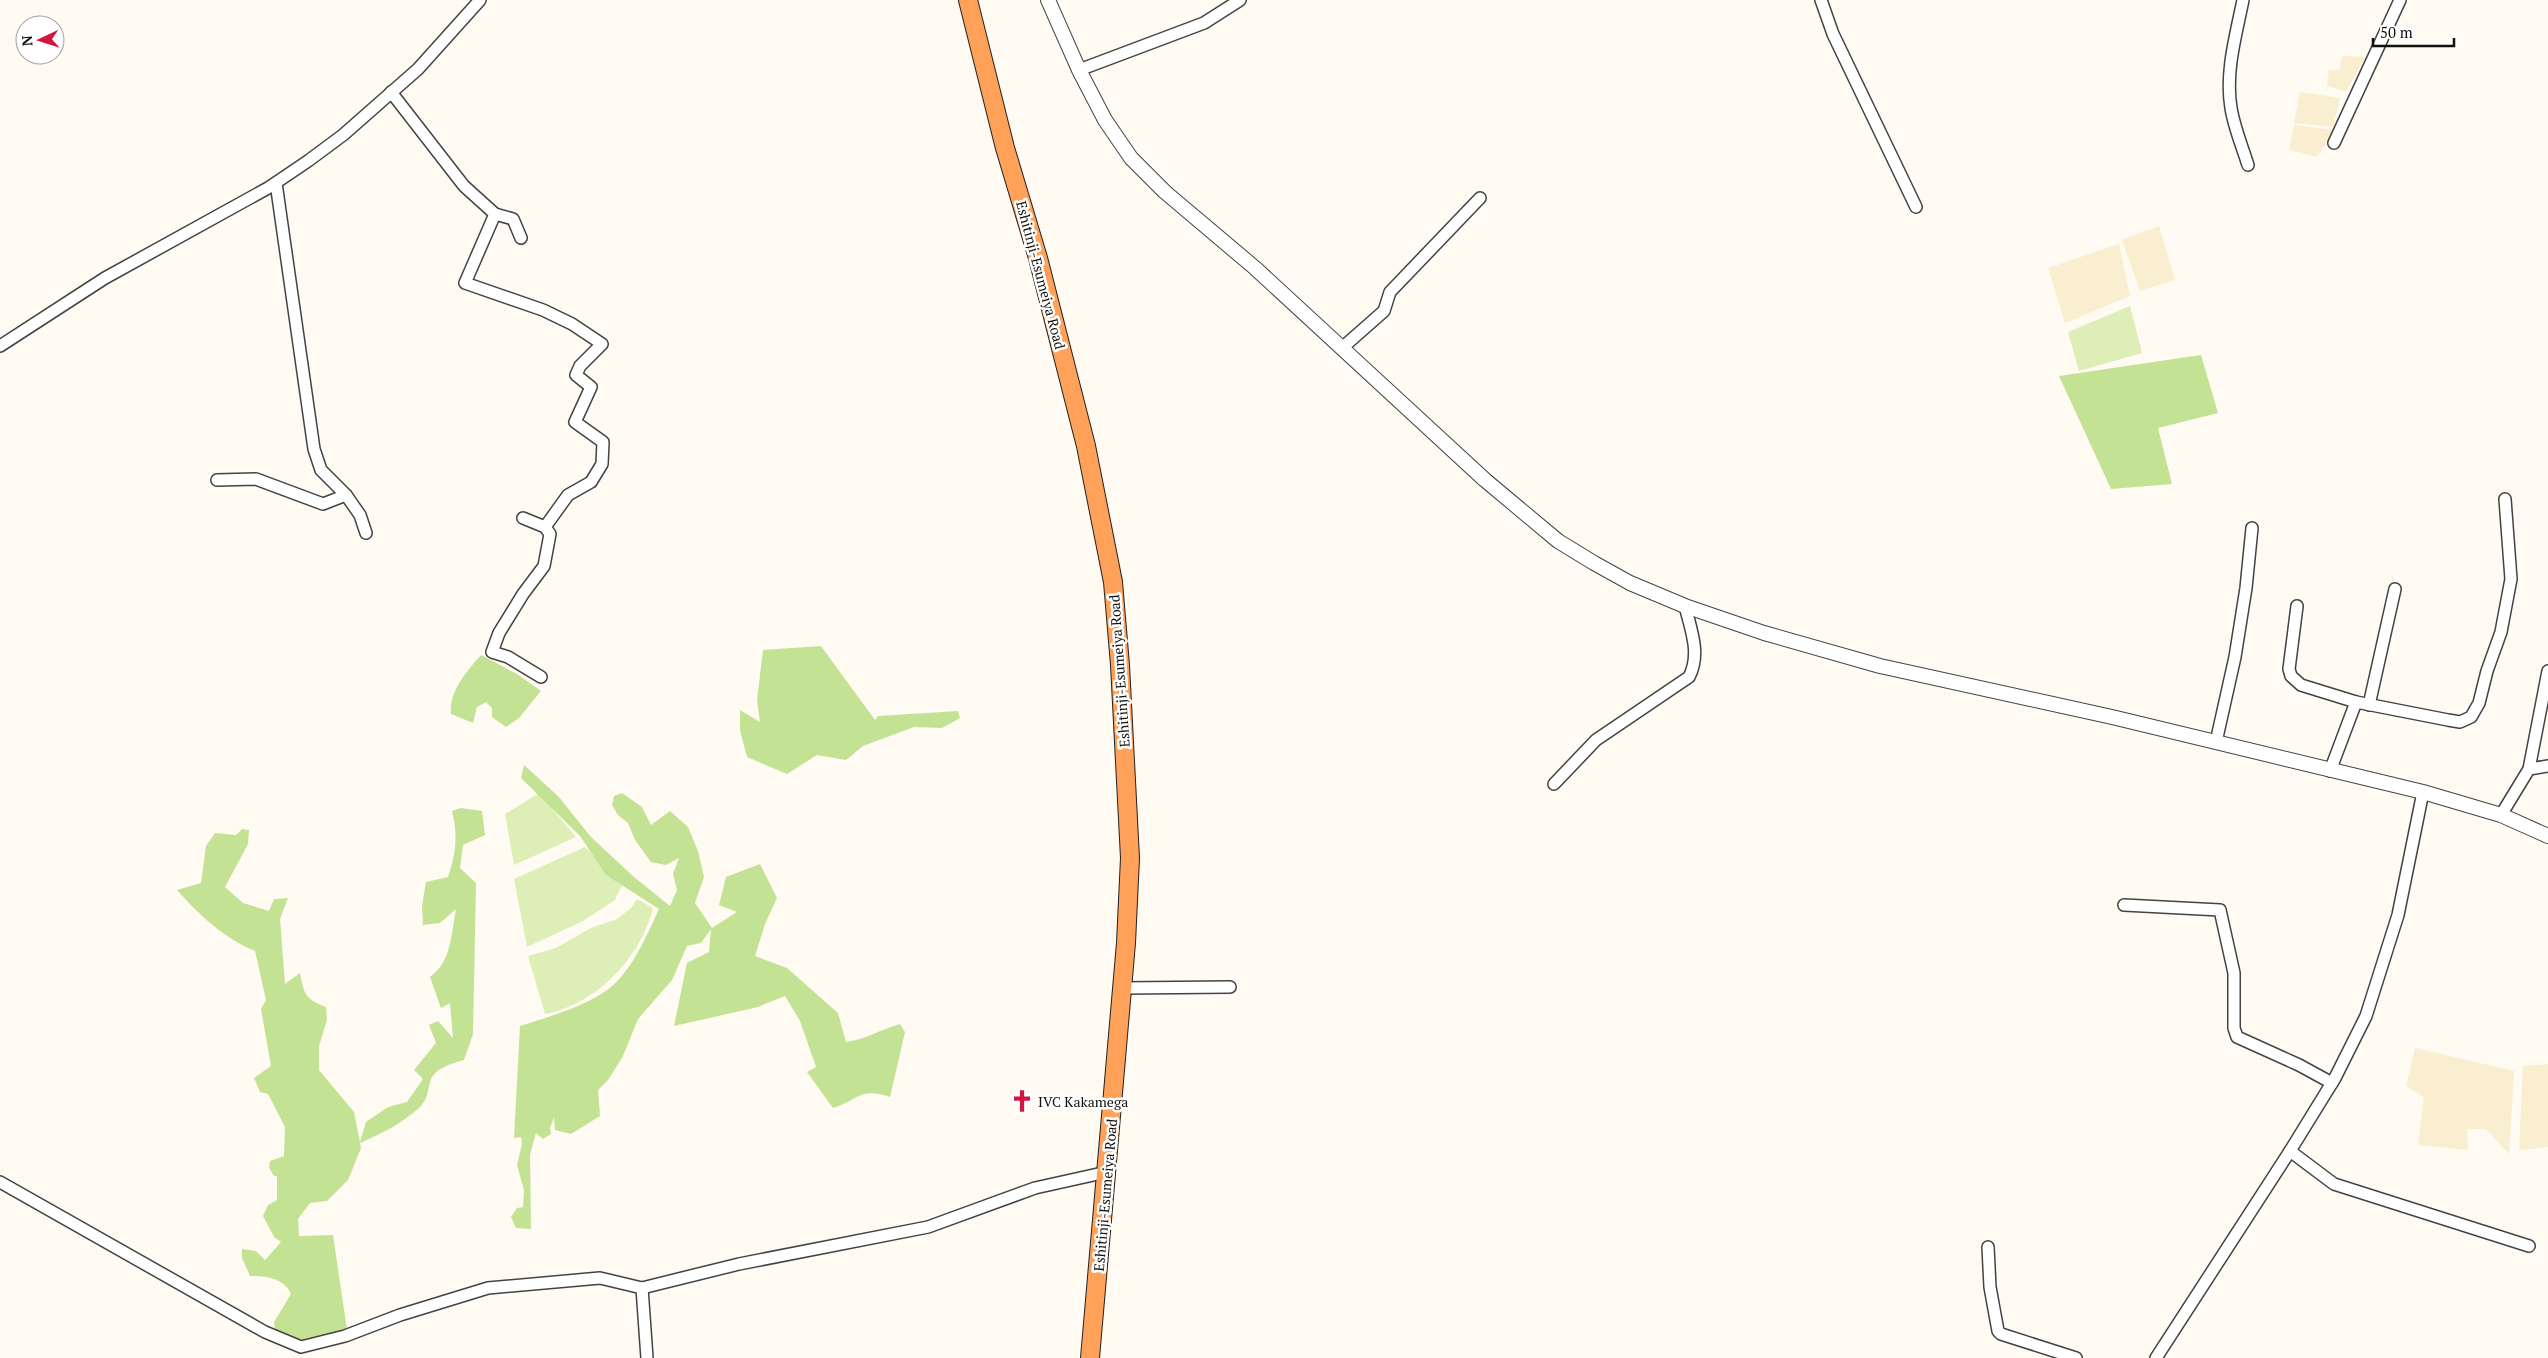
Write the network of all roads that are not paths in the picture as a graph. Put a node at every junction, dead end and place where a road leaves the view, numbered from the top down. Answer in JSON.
{"nodes":[{"id":1,"x":480,"y":0,"type":"edge"},
{"id":2,"x":968,"y":0,"type":"edge"},
{"id":3,"x":1048,"y":0,"type":"edge"},
{"id":4,"x":1240,"y":0,"type":"edge"},
{"id":5,"x":1821,"y":0,"type":"edge"},
{"id":6,"x":2243,"y":0,"type":"edge"},
{"id":7,"x":2400,"y":0,"type":"edge"},
{"id":8,"x":1079,"y":70,"type":"junction"},
{"id":9,"x":391,"y":92,"type":"junction"},
{"id":10,"x":2334,"y":143,"type":"dead end"},
{"id":11,"x":2248,"y":165,"type":"dead end"},
{"id":12,"x":276,"y":183,"type":"junction"},
{"id":13,"x":1480,"y":198,"type":"dead end"},
{"id":14,"x":1916,"y":207,"type":"dead end"},
{"id":15,"x":495,"y":214,"type":"junction"},
{"id":16,"x":521,"y":238,"type":"dead end"},
{"id":17,"x":0,"y":346,"type":"edge"},
{"id":18,"x":1342,"y":348,"type":"junction"},
{"id":19,"x":217,"y":480,"type":"dead end"},
{"id":20,"x":346,"y":495,"type":"junction"},
{"id":21,"x":2505,"y":499,"type":"dead end"},
{"id":22,"x":522,"y":518,"type":"dead end"},
{"id":23,"x":545,"y":527,"type":"junction"},
{"id":24,"x":2252,"y":528,"type":"dead end"},
{"id":25,"x":366,"y":533,"type":"dead end"},
{"id":26,"x":2394,"y":589,"type":"dead end"},
{"id":27,"x":1685,"y":606,"type":"junction"},
{"id":28,"x":2298,"y":606,"type":"dead end"},
{"id":29,"x":2548,"y":671,"type":"edge"},
{"id":30,"x":541,"y":677,"type":"dead end"},
{"id":31,"x":2356,"y":702,"type":"junction"},
{"id":32,"x":2369,"y":705,"type":"junction"},
{"id":33,"x":2216,"y":742,"type":"junction"},
{"id":34,"x":2548,"y":766,"type":"edge"},
{"id":35,"x":2528,"y":769,"type":"junction"},
{"id":36,"x":2330,"y":771,"type":"junction"},
{"id":37,"x":1554,"y":784,"type":"dead end"},
{"id":38,"x":2423,"y":792,"type":"junction"},
{"id":39,"x":2501,"y":815,"type":"junction"},
{"id":40,"x":2548,"y":836,"type":"edge"},
{"id":41,"x":2124,"y":905,"type":"dead end"},
{"id":42,"x":1230,"y":987,"type":"dead end"},
{"id":43,"x":1123,"y":988,"type":"junction"},
{"id":44,"x":2332,"y":1083,"type":"junction"},
{"id":45,"x":2290,"y":1152,"type":"junction"},
{"id":46,"x":1107,"y":1172,"type":"junction"},
{"id":47,"x":0,"y":1182,"type":"edge"},
{"id":48,"x":2529,"y":1246,"type":"dead end"},
{"id":49,"x":1988,"y":1247,"type":"dead end"},
{"id":50,"x":642,"y":1288,"type":"junction"},
{"id":51,"x":646,"y":1358,"type":"edge"},
{"id":52,"x":1090,"y":1358,"type":"edge"},
{"id":53,"x":2076,"y":1358,"type":"edge"},
{"id":54,"x":2156,"y":1358,"type":"edge"}],
"edges":[{"from":1,"to":9,"type":"street"},
{"from":2,"to":43,"type":"highway","name":"Eshitinji-Esumeiya Road"},
{"from":3,"to":8,"type":"street"},
{"from":4,"to":8,"type":"street"},
{"from":5,"to":14,"type":"street"},
{"from":6,"to":11,"type":"street"},
{"from":7,"to":10,"type":"street"},
{"from":8,"to":18,"type":"street"},
{"from":9,"to":12,"type":"street"},
{"from":9,"to":15,"type":"street"},
{"from":12,"to":17,"type":"street"},
{"from":12,"to":20,"type":"street"},
{"from":13,"to":18,"type":"street"},
{"from":15,"to":16,"type":"street"},
{"from":15,"to":23,"type":"street"},
{"from":18,"to":27,"type":"street"},
{"from":19,"to":20,"type":"street"},
{"from":20,"to":25,"type":"street"},
{"from":21,"to":32,"type":"street"},
{"from":22,"to":23,"type":"street"},
{"from":23,"to":30,"type":"street"},
{"from":24,"to":33,"type":"street"},
{"from":26,"to":32,"type":"street"},
{"from":27,"to":33,"type":"street"},
{"from":27,"to":37,"type":"street"},
{"from":28,"to":31,"type":"street"},
{"from":29,"to":35,"type":"street"},
{"from":31,"to":32,"type":"street"},
{"from":31,"to":36,"type":"street"},
{"from":33,"to":36,"type":"street"},
{"from":34,"to":35,"type":"street"},
{"from":35,"to":39,"type":"street"},
{"from":36,"to":38,"type":"street"},
{"from":38,"to":39,"type":"street"},
{"from":38,"to":44,"type":"street"},
{"from":39,"to":40,"type":"street"},
{"from":41,"to":44,"type":"street"},
{"from":42,"to":43,"type":"street"},
{"from":43,"to":46,"type":"highway","name":"Eshitinji-Esumeiya Road"},
{"from":44,"to":45,"type":"street"},
{"from":45,"to":48,"type":"street"},
{"from":45,"to":54,"type":"street"},
{"from":46,"to":50,"type":"street"},
{"from":46,"to":52,"type":"highway","name":"Eshitinji-Esumeiya Road"},
{"from":47,"to":50,"type":"street"},
{"from":49,"to":53,"type":"street"},
{"from":50,"to":51,"type":"street"}]}
